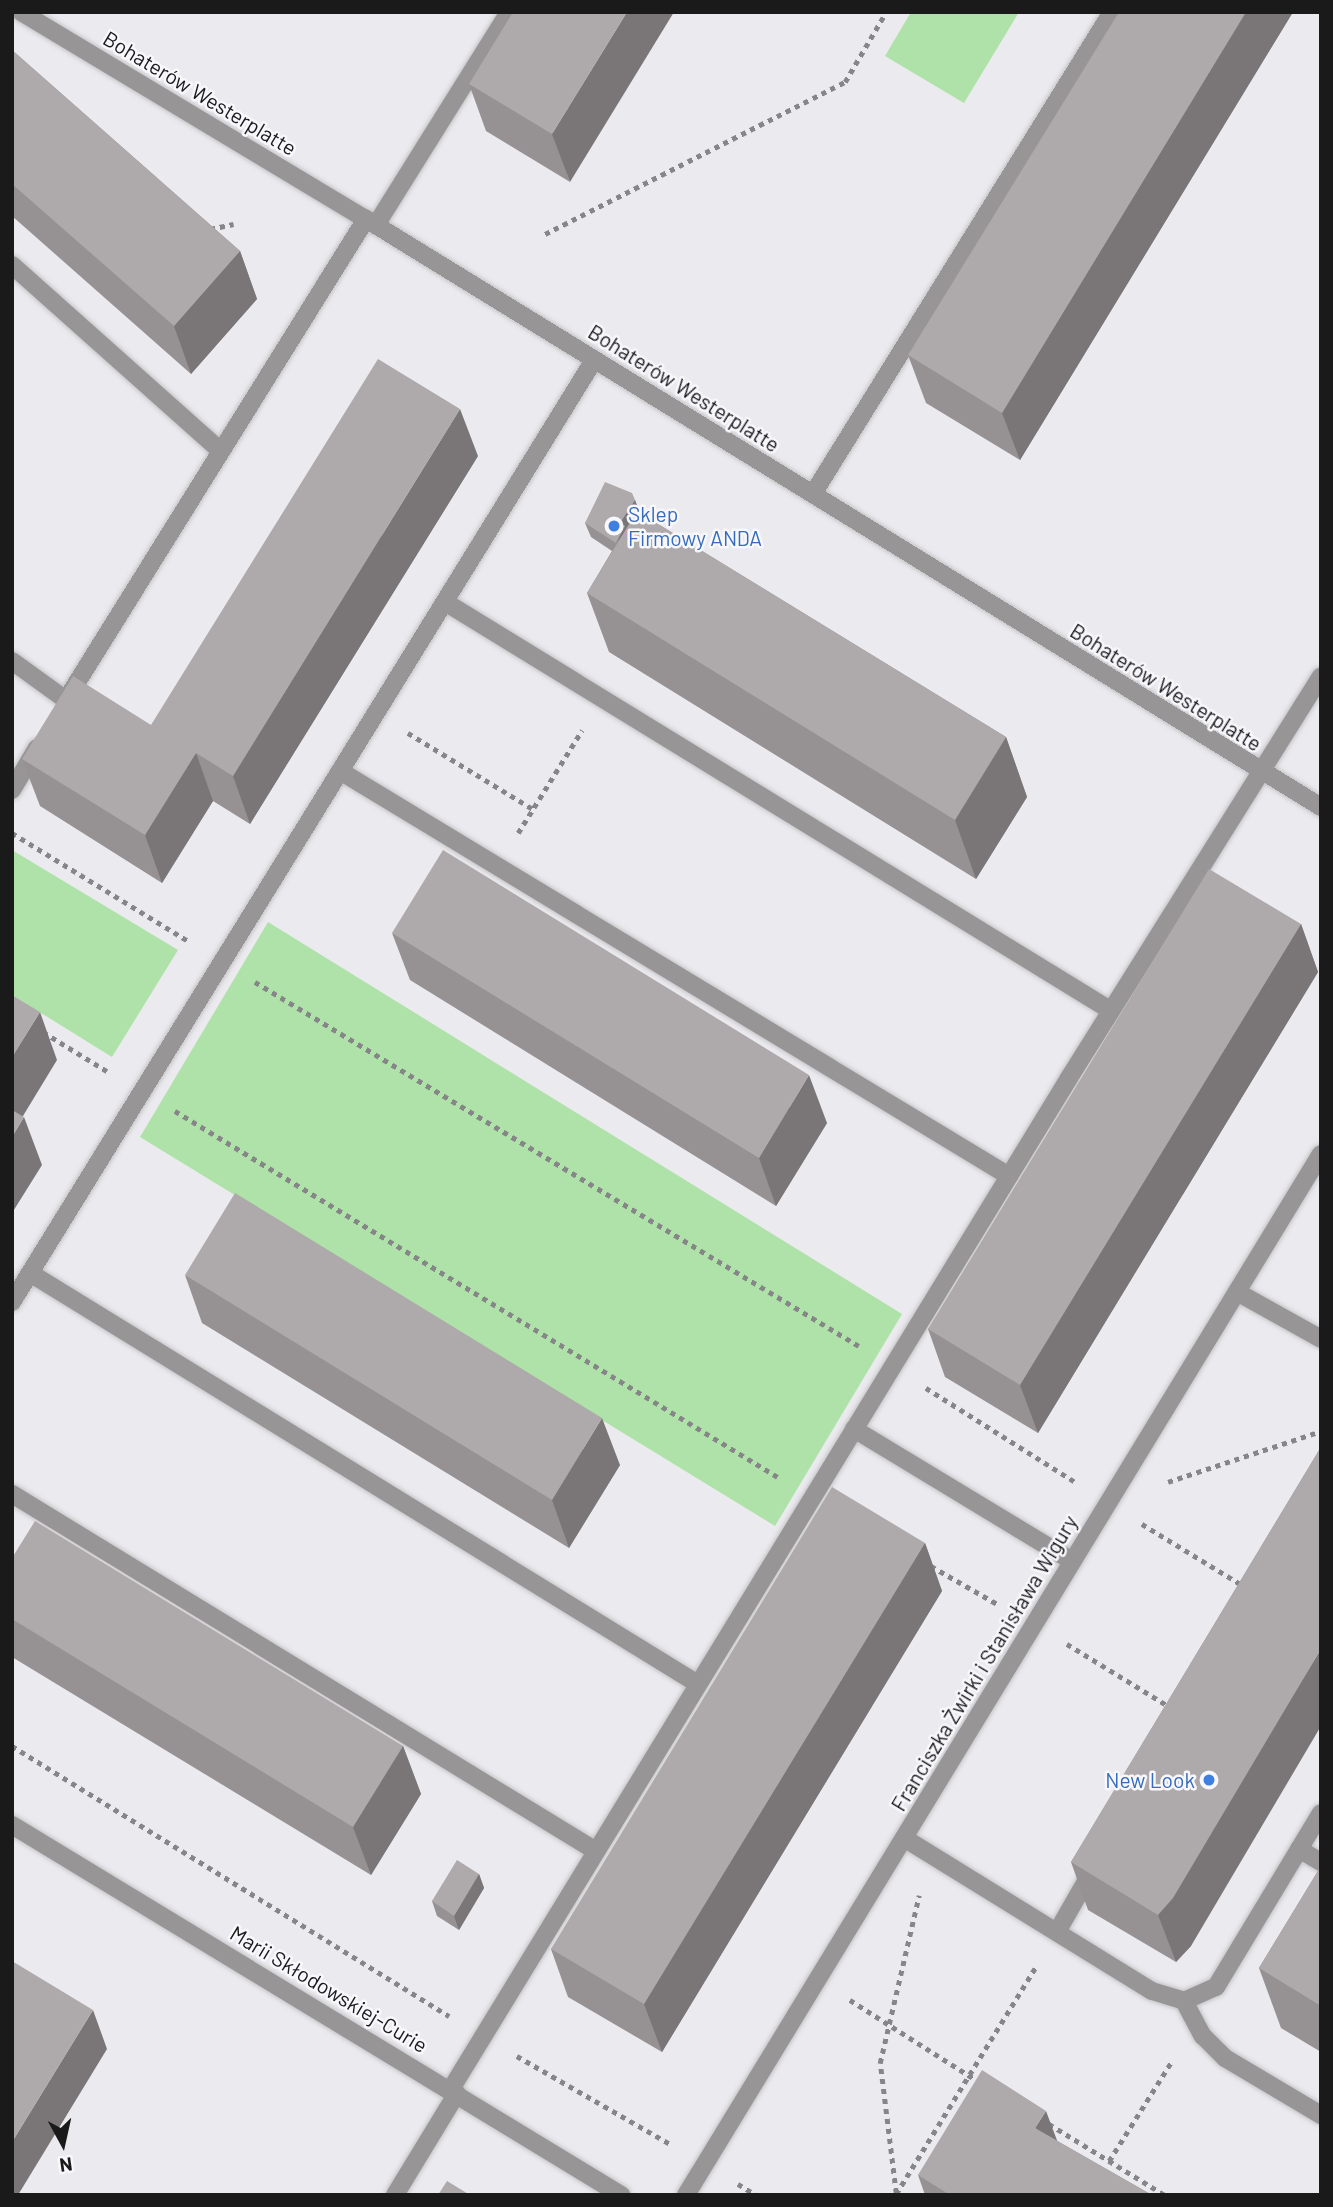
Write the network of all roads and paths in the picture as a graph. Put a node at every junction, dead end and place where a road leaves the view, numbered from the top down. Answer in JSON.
{"nodes":[{"id":1,"x":21,"y":12,"type":"edge"},
{"id":2,"x":509,"y":12,"type":"edge"},
{"id":3,"x":886,"y":12,"type":"edge"},
{"id":4,"x":1112,"y":12,"type":"edge"},
{"id":5,"x":371,"y":222,"type":"junction"},
{"id":6,"x":233,"y":224,"type":"dead end"},
{"id":7,"x":207,"y":229,"type":"edge"},
{"id":8,"x":545,"y":234,"type":"dead end"},
{"id":9,"x":12,"y":265,"type":"edge"},
{"id":10,"x":594,"y":360,"type":"junction"},
{"id":11,"x":220,"y":450,"type":"junction"},
{"id":12,"x":813,"y":494,"type":"junction"},
{"id":13,"x":445,"y":602,"type":"junction"},
{"id":14,"x":12,"y":661,"type":"edge"},
{"id":15,"x":1321,"y":676,"type":"edge"},
{"id":16,"x":601,"y":698,"type":"junction"},
{"id":17,"x":376,"y":713,"type":"junction"},
{"id":18,"x":46,"y":734,"type":"edge"},
{"id":19,"x":340,"y":771,"type":"junction"},
{"id":20,"x":1259,"y":771,"type":"junction"},
{"id":21,"x":12,"y":790,"type":"edge"},
{"id":22,"x":1321,"y":807,"type":"edge"},
{"id":23,"x":533,"y":808,"type":"junction"},
{"id":24,"x":12,"y":832,"type":"edge"},
{"id":25,"x":498,"y":866,"type":"junction"},
{"id":26,"x":222,"y":962,"type":"junction"},
{"id":27,"x":1110,"y":1010,"type":"junction"},
{"id":28,"x":36,"y":1027,"type":"dead end"},
{"id":29,"x":143,"y":1092,"type":"junction"},
{"id":30,"x":1321,"y":1154,"type":"edge"},
{"id":31,"x":1009,"y":1176,"type":"junction"},
{"id":32,"x":30,"y":1273,"type":"junction"},
{"id":33,"x":1237,"y":1292,"type":"junction"},
{"id":34,"x":12,"y":1302,"type":"edge"},
{"id":35,"x":1321,"y":1339,"type":"edge"},
{"id":36,"x":892,"y":1366,"type":"junction"},
{"id":37,"x":854,"y":1429,"type":"junction"},
{"id":38,"x":1321,"y":1431,"type":"edge"},
{"id":39,"x":12,"y":1494,"type":"edge"},
{"id":40,"x":811,"y":1497,"type":"junction"},
{"id":41,"x":1107,"y":1503,"type":"junction"},
{"id":42,"x":918,"y":1558,"type":"edge"},
{"id":43,"x":1072,"y":1561,"type":"junction"},
{"id":44,"x":1255,"y":1592,"type":"edge"},
{"id":45,"x":1037,"y":1626,"type":"junction"},
{"id":46,"x":698,"y":1684,"type":"junction"},
{"id":47,"x":1181,"y":1713,"type":"edge"},
{"id":48,"x":12,"y":1746,"type":"edge"},
{"id":49,"x":1321,"y":1814,"type":"edge"},
{"id":50,"x":12,"y":1825,"type":"edge"},
{"id":51,"x":904,"y":1838,"type":"junction"},
{"id":52,"x":1105,"y":1847,"type":"edge"},
{"id":53,"x":1299,"y":1849,"type":"junction"},
{"id":54,"x":596,"y":1851,"type":"junction"},
{"id":55,"x":929,"y":1853,"type":"junction"},
{"id":56,"x":1321,"y":1862,"type":"edge"},
{"id":57,"x":1057,"y":1932,"type":"junction"},
{"id":58,"x":818,"y":1978,"type":"junction"},
{"id":59,"x":1184,"y":2001,"type":"junction"},
{"id":60,"x":1196,"y":2023,"type":"junction"},
{"id":61,"x":890,"y":2028,"type":"junction"},
{"id":62,"x":482,"y":2036,"type":"junction"},
{"id":63,"x":969,"y":2076,"type":"junction"},
{"id":64,"x":992,"y":2090,"type":"edge"},
{"id":65,"x":454,"y":2091,"type":"junction"},
{"id":66,"x":1321,"y":2115,"type":"edge"},
{"id":67,"x":1039,"y":2118,"type":"edge"},
{"id":68,"x":1109,"y":2161,"type":"junction"},
{"id":69,"x":705,"y":2165,"type":"junction"},
{"id":70,"x":896,"y":2194,"type":"edge"},
{"id":71,"x":395,"y":2195,"type":"edge"},
{"id":72,"x":621,"y":2195,"type":"edge"},
{"id":73,"x":686,"y":2195,"type":"edge"},
{"id":74,"x":756,"y":2195,"type":"edge"},
{"id":75,"x":1165,"y":2195,"type":"edge"}],
"edges":[{"from":1,"to":5,"type":"street","name":"Bohaterów Westerplatte"},
{"from":2,"to":5,"type":"street"},
{"from":3,"to":8,"type":"path"},
{"from":4,"to":12,"type":"street"},
{"from":5,"to":10,"type":"street","name":"Bohaterów Westerplatte"},
{"from":5,"to":11,"type":"street"},
{"from":6,"to":7,"type":"path"},
{"from":9,"to":11,"type":"street"},
{"from":10,"to":12,"type":"street","name":"Bohaterów Westerplatte"},
{"from":10,"to":13,"type":"street"},
{"from":11,"to":14,"type":"street"},
{"from":12,"to":20,"type":"street","name":"Bohaterów Westerplatte"},
{"from":13,"to":16,"type":"street"},
{"from":13,"to":17,"type":"street"},
{"from":15,"to":20,"type":"street"},
{"from":16,"to":23,"type":"path"},
{"from":16,"to":27,"type":"street"},
{"from":17,"to":19,"type":"street"},
{"from":17,"to":23,"type":"path"},
{"from":18,"to":21,"type":"street"},
{"from":19,"to":25,"type":"street"},
{"from":19,"to":26,"type":"street"},
{"from":20,"to":22,"type":"street","name":"Bohaterów Westerplatte"},
{"from":20,"to":27,"type":"street"},
{"from":23,"to":25,"type":"path"},
{"from":24,"to":26,"type":"path"},
{"from":25,"to":31,"type":"street"},
{"from":26,"to":29,"type":"street"},
{"from":26,"to":36,"type":"path"},
{"from":27,"to":31,"type":"street"},
{"from":28,"to":29,"type":"path"},
{"from":29,"to":32,"type":"street"},
{"from":29,"to":40,"type":"path"},
{"from":30,"to":33,"type":"street","name":"Franciszka Żwirki i Stanisława Wigury"},
{"from":31,"to":36,"type":"street"},
{"from":32,"to":34,"type":"street"},
{"from":32,"to":46,"type":"street"},
{"from":33,"to":35,"type":"street"},
{"from":33,"to":41,"type":"street","name":"Franciszka Żwirki i Stanisława Wigury"},
{"from":36,"to":37,"type":"street"},
{"from":36,"to":41,"type":"path"},
{"from":37,"to":40,"type":"street"},
{"from":37,"to":43,"type":"street"},
{"from":38,"to":41,"type":"path"},
{"from":39,"to":54,"type":"street"},
{"from":40,"to":46,"type":"street"},
{"from":41,"to":43,"type":"street","name":"Franciszka Żwirki i Stanisława Wigury"},
{"from":41,"to":44,"type":"path"},
{"from":42,"to":45,"type":"path"},
{"from":43,"to":45,"type":"street","name":"Franciszka Żwirki i Stanisława Wigury"},
{"from":45,"to":47,"type":"path"},
{"from":45,"to":51,"type":"street","name":"Franciszka Żwirki i Stanisława Wigury"},
{"from":46,"to":54,"type":"street"},
{"from":48,"to":62,"type":"path"},
{"from":49,"to":53,"type":"street"},
{"from":50,"to":65,"type":"street","name":"Marii Skłodowskiej-Curie"},
{"from":51,"to":55,"type":"street"},
{"from":51,"to":58,"type":"street","name":"Franciszka Żwirki i Stanisława Wigury"},
{"from":52,"to":57,"type":"street"},
{"from":53,"to":56,"type":"street"},
{"from":53,"to":59,"type":"street"},
{"from":54,"to":62,"type":"street"},
{"from":55,"to":57,"type":"street"},
{"from":55,"to":61,"type":"path"},
{"from":57,"to":59,"type":"street"},
{"from":57,"to":63,"type":"path"},
{"from":58,"to":61,"type":"path"},
{"from":58,"to":69,"type":"street","name":"Franciszka Żwirki i Stanisława Wigury"},
{"from":59,"to":60,"type":"street"},
{"from":60,"to":66,"type":"street"},
{"from":60,"to":68,"type":"path"},
{"from":61,"to":63,"type":"path"},
{"from":61,"to":70,"type":"path"},
{"from":62,"to":65,"type":"street"},
{"from":62,"to":69,"type":"path"},
{"from":63,"to":64,"type":"path"},
{"from":63,"to":70,"type":"path"},
{"from":65,"to":71,"type":"street"},
{"from":65,"to":72,"type":"street","name":"Marii Skłodowskiej-Curie"},
{"from":67,"to":68,"type":"path"},
{"from":68,"to":75,"type":"path"},
{"from":69,"to":73,"type":"street","name":"Franciszka Żwirki i Stanisława Wigury"},
{"from":69,"to":74,"type":"path"}]}
